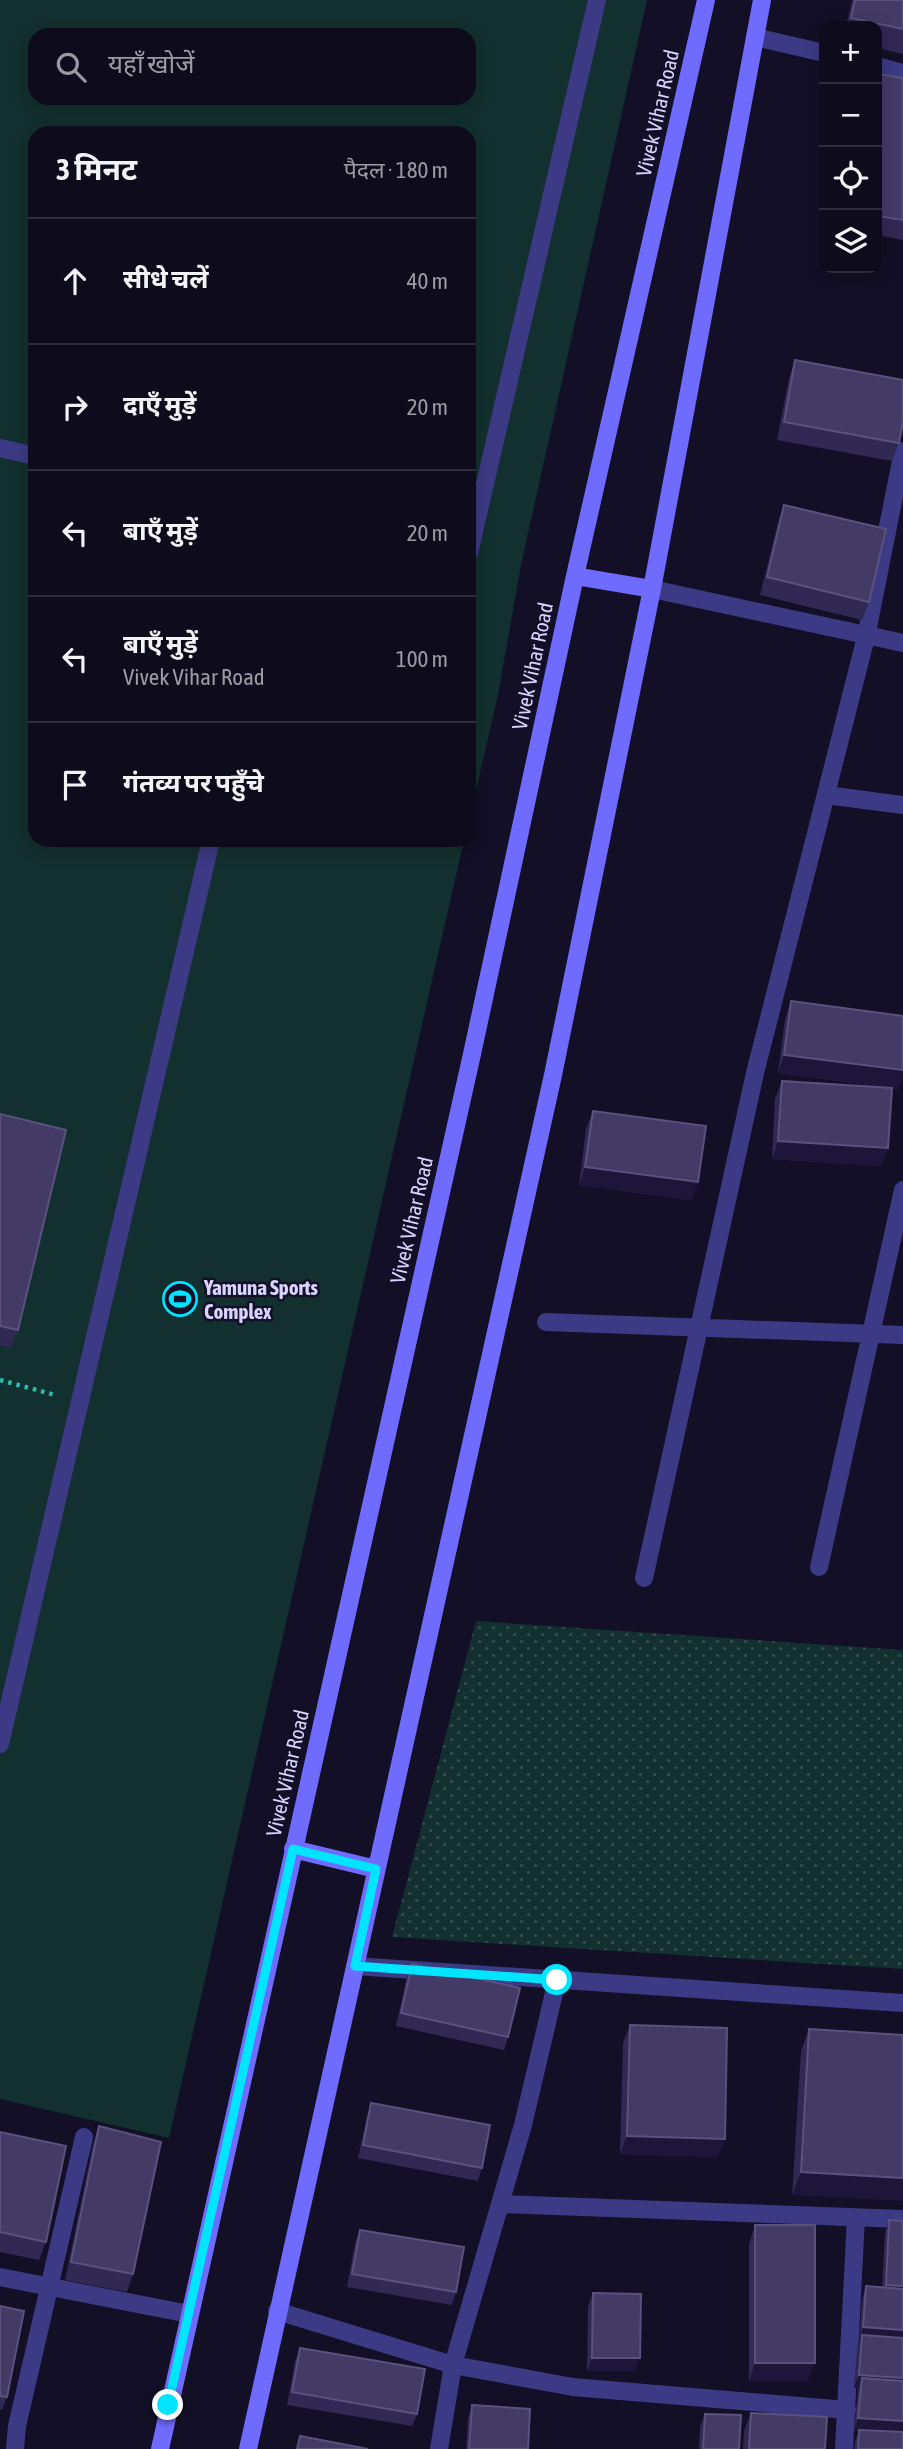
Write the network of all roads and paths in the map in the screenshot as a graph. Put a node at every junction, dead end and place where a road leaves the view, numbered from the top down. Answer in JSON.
{"nodes":[{"id":1,"x":597,"y":0,"type":"edge"},
{"id":2,"x":706,"y":0,"type":"edge"},
{"id":3,"x":762,"y":0,"type":"edge"},
{"id":4,"x":755,"y":37,"type":"junction"},
{"id":5,"x":819,"y":52,"type":"edge"},
{"id":6,"x":882,"y":67,"type":"edge"},
{"id":7,"x":903,"y":73,"type":"edge"},
{"id":8,"x":0,"y":448,"type":"edge"},
{"id":9,"x":903,"y":451,"type":"edge"},
{"id":10,"x":28,"y":454,"type":"edge"},
{"id":11,"x":476,"y":523,"type":"edge"},
{"id":12,"x":575,"y":576,"type":"junction"},
{"id":13,"x":652,"y":589,"type":"junction"},
{"id":14,"x":866,"y":637,"type":"junction"},
{"id":15,"x":903,"y":643,"type":"edge"},
{"id":16,"x":826,"y":794,"type":"junction"},
{"id":17,"x":903,"y":805,"type":"edge"},
{"id":18,"x":209,"y":847,"type":"edge"},
{"id":19,"x":903,"y":1190,"type":"edge"},
{"id":20,"x":546,"y":1322,"type":"dead end"},
{"id":21,"x":699,"y":1328,"type":"junction"},
{"id":22,"x":871,"y":1332,"type":"junction"},
{"id":23,"x":903,"y":1335,"type":"edge"},
{"id":24,"x":0,"y":1380,"type":"edge"},
{"id":25,"x":80,"y":1402,"type":"junction"},
{"id":26,"x":819,"y":1567,"type":"dead end"},
{"id":27,"x":644,"y":1578,"type":"dead end"},
{"id":28,"x":0,"y":1744,"type":"edge"},
{"id":29,"x":293,"y":1849,"type":"junction"},
{"id":30,"x":376,"y":1869,"type":"junction"},
{"id":31,"x":355,"y":1966,"type":"junction"},
{"id":32,"x":557,"y":1980,"type":"junction"},
{"id":33,"x":903,"y":2003,"type":"edge"},
{"id":34,"x":85,"y":2137,"type":"dead end"},
{"id":35,"x":500,"y":2204,"type":"junction"},
{"id":36,"x":856,"y":2217,"type":"junction"},
{"id":37,"x":903,"y":2219,"type":"edge"},
{"id":38,"x":0,"y":2277,"type":"edge"},
{"id":39,"x":51,"y":2287,"type":"junction"},
{"id":40,"x":277,"y":2311,"type":"junction"},
{"id":41,"x":189,"y":2314,"type":"junction"},
{"id":42,"x":453,"y":2365,"type":"junction"},
{"id":43,"x":847,"y":2410,"type":"junction"},
{"id":44,"x":10,"y":2447,"type":"edge"},
{"id":45,"x":160,"y":2449,"type":"edge"},
{"id":46,"x":248,"y":2449,"type":"edge"},
{"id":47,"x":439,"y":2449,"type":"edge"},
{"id":48,"x":845,"y":2449,"type":"edge"}],
"edges":[{"from":1,"to":11,"type":"street"},
{"from":2,"to":12,"type":"street","name":"Vivek Vihar Road"},
{"from":3,"to":4,"type":"street"},
{"from":4,"to":5,"type":"street"},
{"from":4,"to":13,"type":"street"},
{"from":6,"to":7,"type":"street"},
{"from":8,"to":10,"type":"street"},
{"from":9,"to":14,"type":"street"},
{"from":12,"to":13,"type":"street"},
{"from":12,"to":29,"type":"street","name":"Vivek Vihar Road"},
{"from":13,"to":14,"type":"street"},
{"from":13,"to":30,"type":"street"},
{"from":14,"to":15,"type":"street"},
{"from":14,"to":16,"type":"street"},
{"from":16,"to":17,"type":"street"},
{"from":16,"to":21,"type":"street"},
{"from":18,"to":25,"type":"street"},
{"from":19,"to":22,"type":"street"},
{"from":20,"to":21,"type":"street"},
{"from":21,"to":22,"type":"street"},
{"from":21,"to":27,"type":"street"},
{"from":22,"to":23,"type":"street"},
{"from":22,"to":26,"type":"street"},
{"from":24,"to":25,"type":"path"},
{"from":25,"to":28,"type":"street"},
{"from":29,"to":30,"type":"street"},
{"from":29,"to":41,"type":"street","name":"Vivek Vihar Road"},
{"from":30,"to":31,"type":"street"},
{"from":31,"to":32,"type":"street"},
{"from":31,"to":40,"type":"street"},
{"from":32,"to":33,"type":"street"},
{"from":32,"to":35,"type":"street"},
{"from":34,"to":39,"type":"street"},
{"from":35,"to":36,"type":"street"},
{"from":35,"to":42,"type":"street"},
{"from":36,"to":37,"type":"street"},
{"from":36,"to":43,"type":"street"},
{"from":38,"to":39,"type":"street"},
{"from":39,"to":41,"type":"street"},
{"from":39,"to":44,"type":"street"},
{"from":40,"to":42,"type":"street"},
{"from":40,"to":46,"type":"street"},
{"from":41,"to":45,"type":"street","name":"Vivek Vihar Road"},
{"from":42,"to":43,"type":"street"},
{"from":42,"to":47,"type":"street"},
{"from":43,"to":48,"type":"street"}]}
